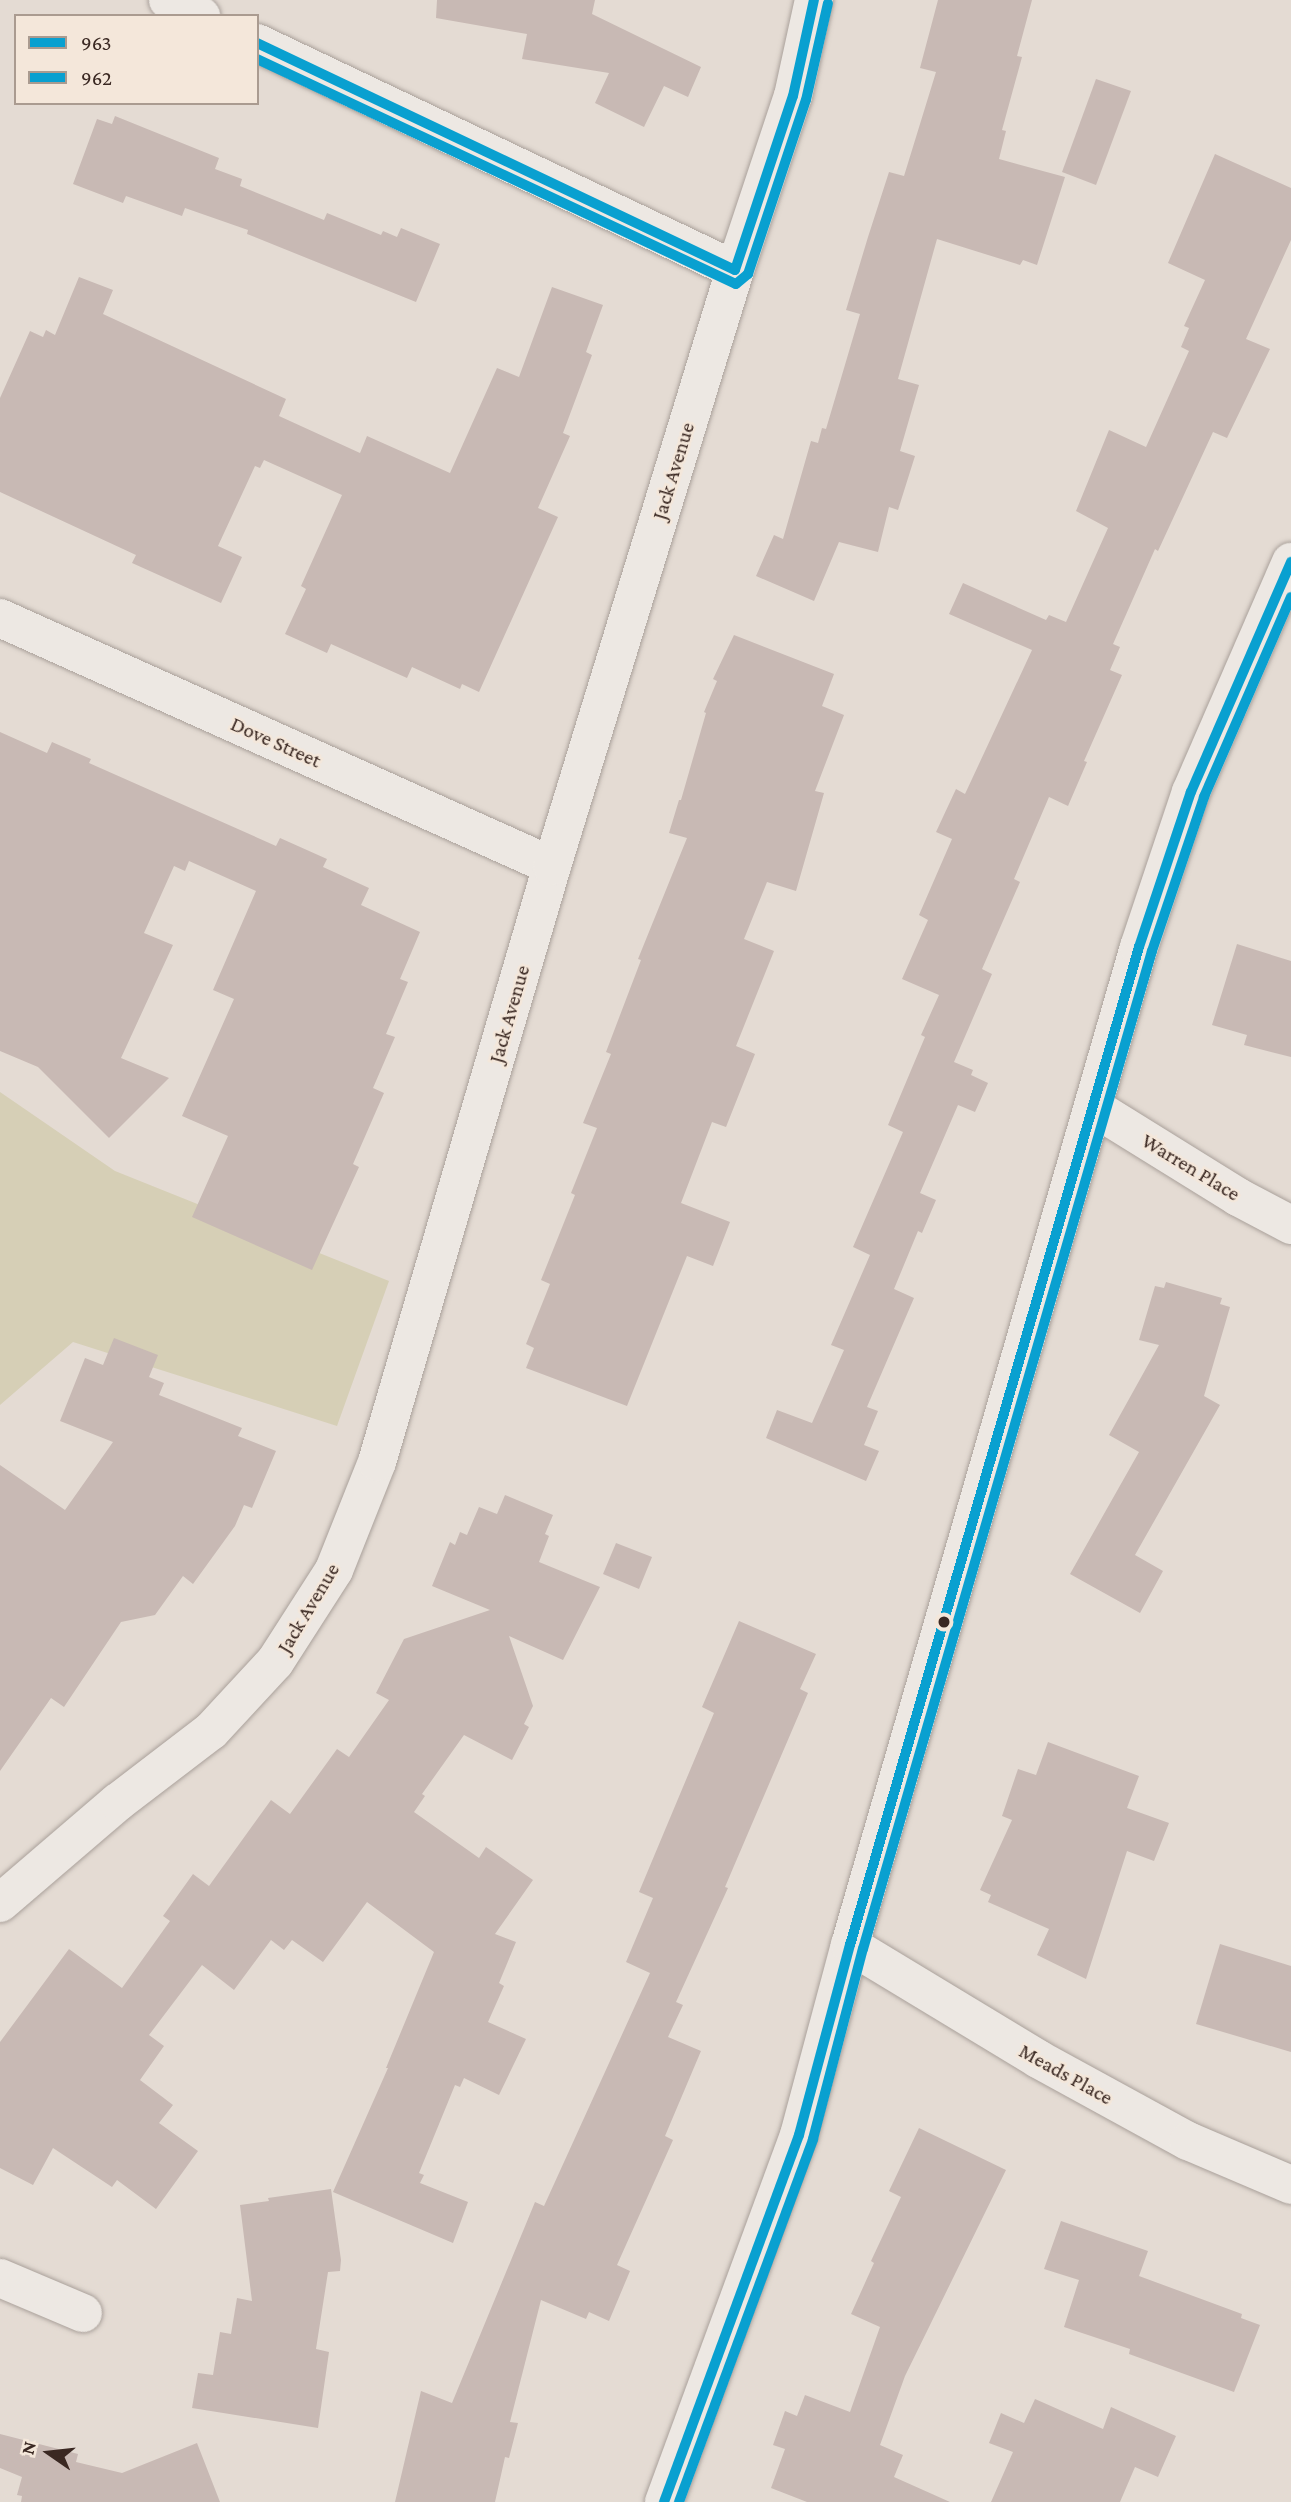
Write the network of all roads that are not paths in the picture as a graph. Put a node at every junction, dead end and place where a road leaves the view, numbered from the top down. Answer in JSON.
{"nodes":[{"id":1,"x":168,"y":0,"type":"edge"},
{"id":2,"x":814,"y":0,"type":"edge"},
{"id":3,"x":197,"y":14,"type":"edge"},
{"id":4,"x":259,"y":44,"type":"edge"},
{"id":5,"x":735,"y":270,"type":"junction"},
{"id":6,"x":1291,"y":562,"type":"edge"},
{"id":7,"x":0,"y":618,"type":"edge"},
{"id":8,"x":552,"y":866,"type":"junction"},
{"id":9,"x":1093,"y":1107,"type":"junction"},
{"id":10,"x":1291,"y":1225,"type":"edge"},
{"id":11,"x":0,"y":1903,"type":"edge"},
{"id":12,"x":850,"y":1945,"type":"junction"},
{"id":13,"x":1291,"y":2185,"type":"edge"},
{"id":14,"x":0,"y":2278,"type":"edge"},
{"id":15,"x":83,"y":2313,"type":"dead end"},
{"id":16,"x":664,"y":2502,"type":"edge"}],
"edges":[{"from":1,"to":3,"type":"street"},
{"from":2,"to":5,"type":"street","name":"Jack Avenue"},
{"from":4,"to":5,"type":"street"},
{"from":5,"to":8,"type":"street","name":"Jack Avenue"},
{"from":6,"to":9,"type":"street"},
{"from":7,"to":8,"type":"street","name":"Dove Street"},
{"from":8,"to":11,"type":"street","name":"Jack Avenue"},
{"from":9,"to":10,"type":"street","name":"Warren Place"},
{"from":9,"to":12,"type":"street"},
{"from":12,"to":13,"type":"street","name":"Meads Place"},
{"from":12,"to":16,"type":"street"},
{"from":14,"to":15,"type":"street"}]}
